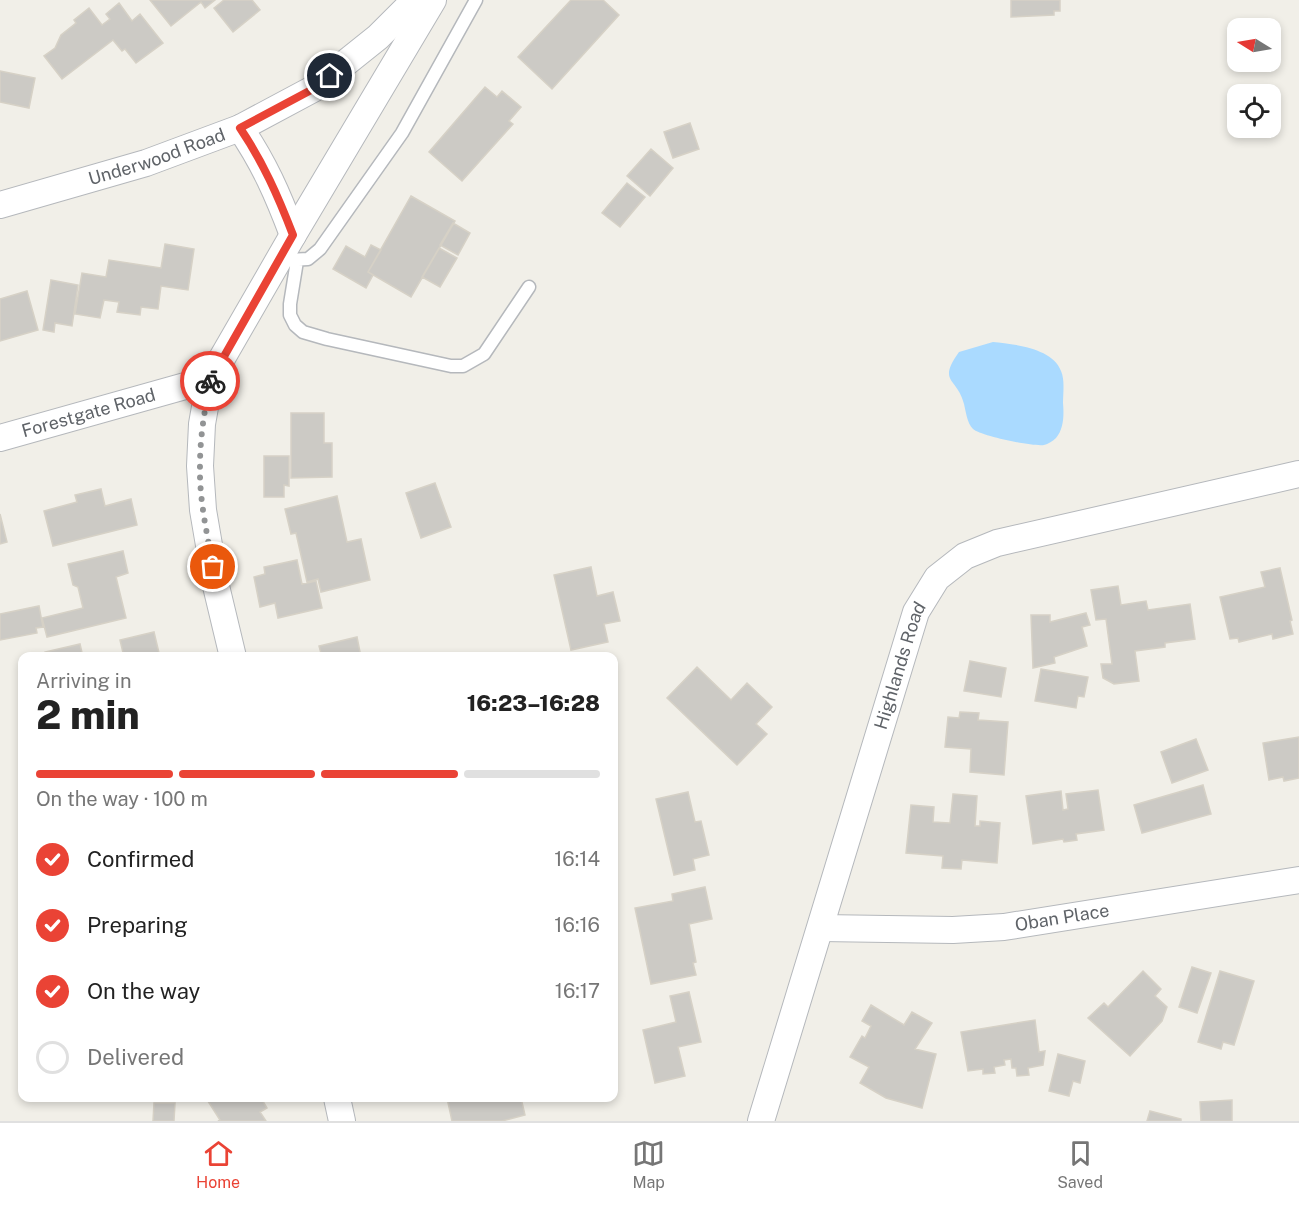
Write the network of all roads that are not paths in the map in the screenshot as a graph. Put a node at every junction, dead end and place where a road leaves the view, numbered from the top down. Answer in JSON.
{"nodes":[{"id":1,"x":415,"y":0,"type":"edge"},
{"id":2,"x":433,"y":0,"type":"edge"},
{"id":3,"x":476,"y":0,"type":"edge"},
{"id":4,"x":240,"y":128,"type":"junction"},
{"id":5,"x":0,"y":205,"type":"edge"},
{"id":6,"x":293,"y":235,"type":"junction"},
{"id":7,"x":288,"y":260,"type":"junction"},
{"id":8,"x":529,"y":286,"type":"dead end"},
{"id":9,"x":210,"y":380,"type":"junction"},
{"id":10,"x":0,"y":438,"type":"edge"},
{"id":11,"x":1299,"y":474,"type":"edge"},
{"id":12,"x":232,"y":652,"type":"edge"},
{"id":13,"x":1299,"y":880,"type":"edge"},
{"id":14,"x":821,"y":928,"type":"junction"},
{"id":15,"x":338,"y":1102,"type":"edge"},
{"id":16,"x":342,"y":1121,"type":"edge"},
{"id":17,"x":762,"y":1121,"type":"edge"}],
"edges":[{"from":1,"to":4,"type":"street","name":"Underwood Road"},
{"from":2,"to":6,"type":"street"},
{"from":3,"to":7,"type":"lane"},
{"from":4,"to":5,"type":"street","name":"Underwood Road"},
{"from":4,"to":6,"type":"street"},
{"from":6,"to":7,"type":"street"},
{"from":7,"to":8,"type":"lane"},
{"from":7,"to":9,"type":"street"},
{"from":9,"to":10,"type":"street","name":"Forestgate Road"},
{"from":9,"to":12,"type":"street"},
{"from":11,"to":14,"type":"street","name":"Highlands Road"},
{"from":13,"to":14,"type":"street","name":"Oban Place"},
{"from":14,"to":17,"type":"street","name":"Highlands Road"},
{"from":15,"to":16,"type":"street"}]}
